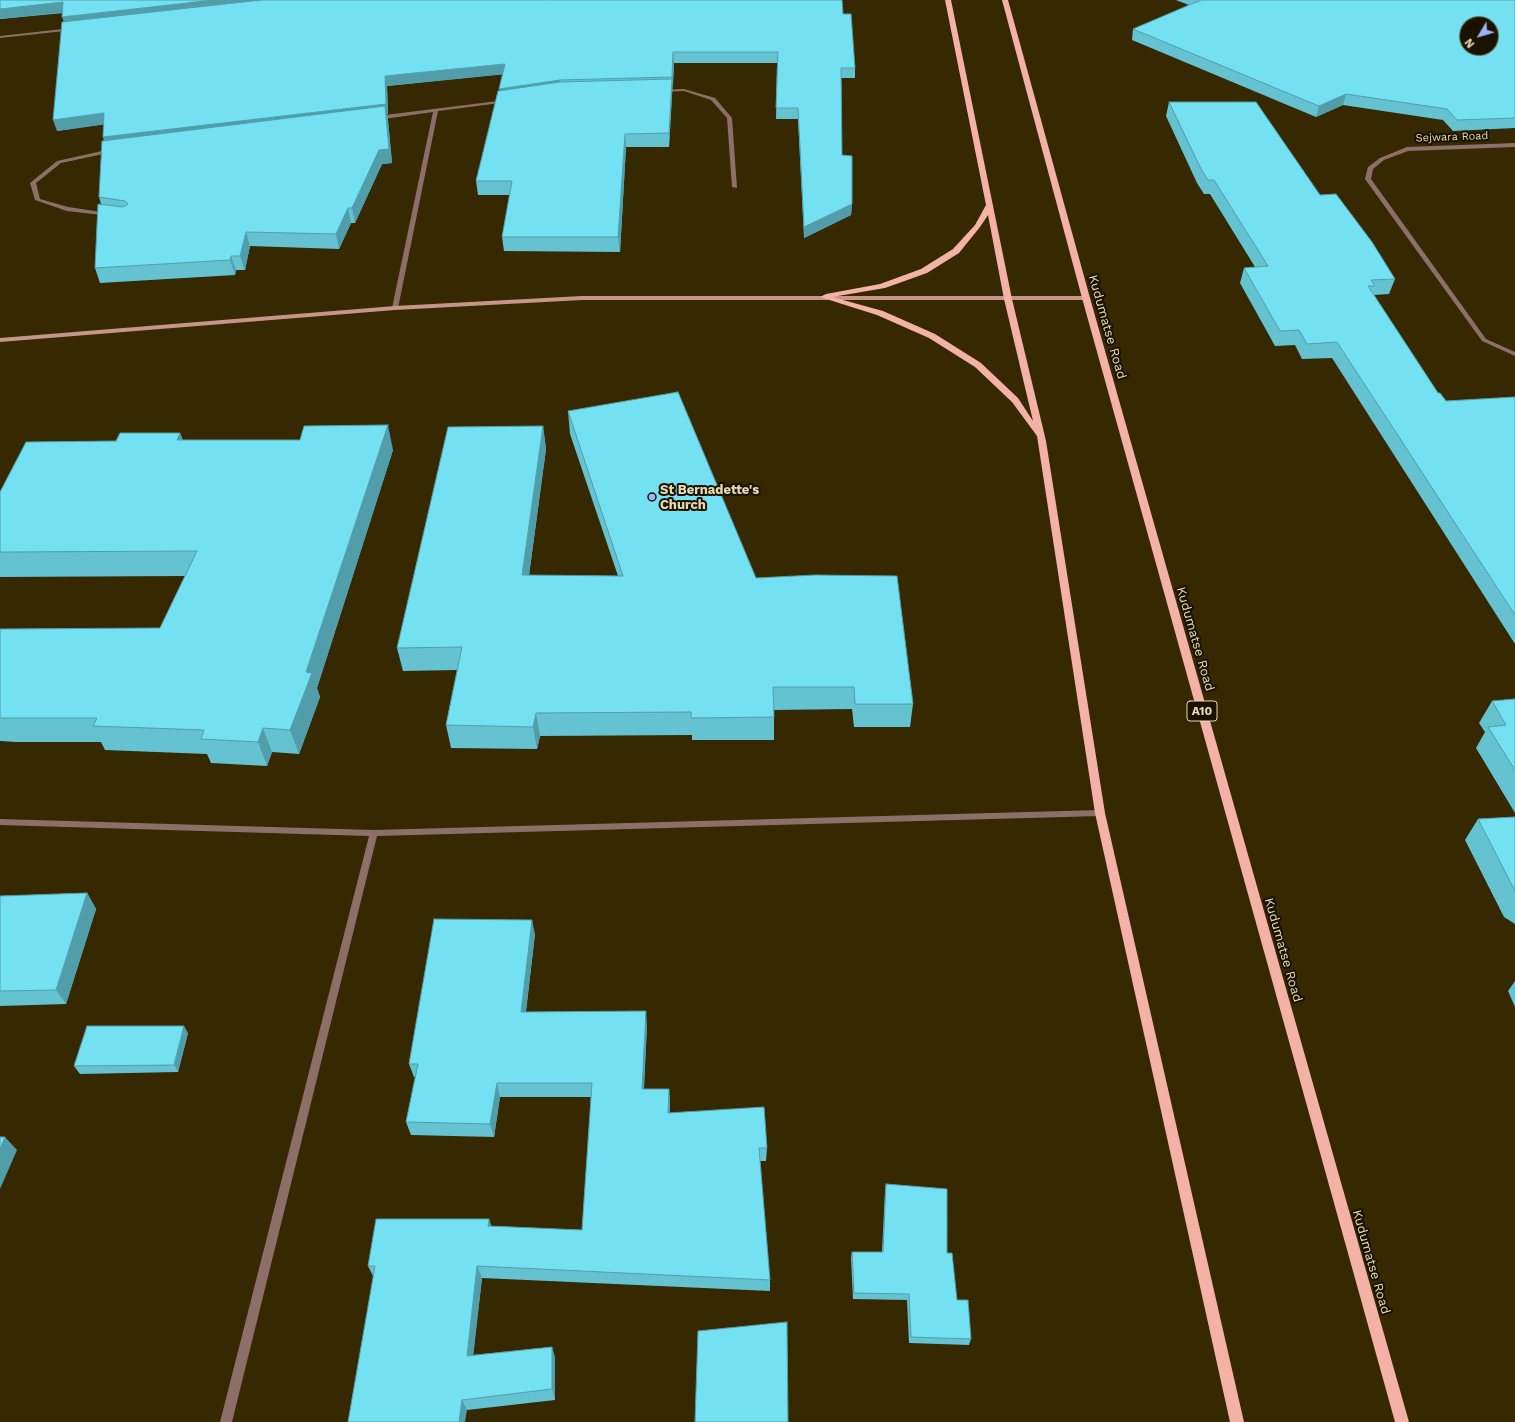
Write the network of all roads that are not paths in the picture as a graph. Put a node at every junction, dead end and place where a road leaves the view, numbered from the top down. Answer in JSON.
{"nodes":[{"id":1,"x":948,"y":0,"type":"edge"},
{"id":2,"x":1005,"y":0,"type":"edge"},
{"id":3,"x":79,"y":28,"type":"edge"},
{"id":4,"x":0,"y":37,"type":"edge"},
{"id":5,"x":653,"y":91,"type":"edge"},
{"id":6,"x":514,"y":100,"type":"edge"},
{"id":7,"x":436,"y":111,"type":"junction"},
{"id":8,"x":373,"y":119,"type":"edge"},
{"id":9,"x":1515,"y":145,"type":"edge"},
{"id":10,"x":115,"y":151,"type":"edge"},
{"id":11,"x":736,"y":187,"type":"dead end"},
{"id":12,"x":990,"y":204,"type":"junction"},
{"id":13,"x":113,"y":216,"type":"edge"},
{"id":14,"x":824,"y":297,"type":"junction"},
{"id":15,"x":1086,"y":298,"type":"junction"},
{"id":16,"x":1008,"y":299,"type":"junction"},
{"id":17,"x":395,"y":308,"type":"junction"},
{"id":18,"x":0,"y":340,"type":"edge"},
{"id":19,"x":1514,"y":354,"type":"edge"},
{"id":20,"x":1042,"y":441,"type":"junction"},
{"id":21,"x":1100,"y":813,"type":"junction"},
{"id":22,"x":0,"y":822,"type":"edge"},
{"id":23,"x":374,"y":833,"type":"junction"},
{"id":24,"x":226,"y":1422,"type":"edge"},
{"id":25,"x":1237,"y":1422,"type":"edge"},
{"id":26,"x":1402,"y":1422,"type":"edge"}],
"edges":[{"from":1,"to":12,"type":"main road"},
{"from":2,"to":15,"type":"main road","name":"Kudumatse Road","number":"A10"},
{"from":3,"to":4,"type":"street"},
{"from":5,"to":11,"type":"street"},
{"from":6,"to":7,"type":"street"},
{"from":7,"to":8,"type":"street"},
{"from":7,"to":17,"type":"street"},
{"from":9,"to":19,"type":"street","name":"Sejwara Road"},
{"from":10,"to":13,"type":"street"},
{"from":12,"to":14,"type":"main road"},
{"from":12,"to":16,"type":"main road"},
{"from":14,"to":16,"type":"street"},
{"from":14,"to":17,"type":"street"},
{"from":14,"to":20,"type":"main road"},
{"from":15,"to":16,"type":"street"},
{"from":15,"to":26,"type":"main road","name":"Kudumatse Road","number":"A10"},
{"from":16,"to":20,"type":"main road"},
{"from":17,"to":18,"type":"street"},
{"from":20,"to":21,"type":"main road"},
{"from":21,"to":23,"type":"street"},
{"from":21,"to":25,"type":"main road"},
{"from":22,"to":23,"type":"street"},
{"from":23,"to":24,"type":"street"}]}
